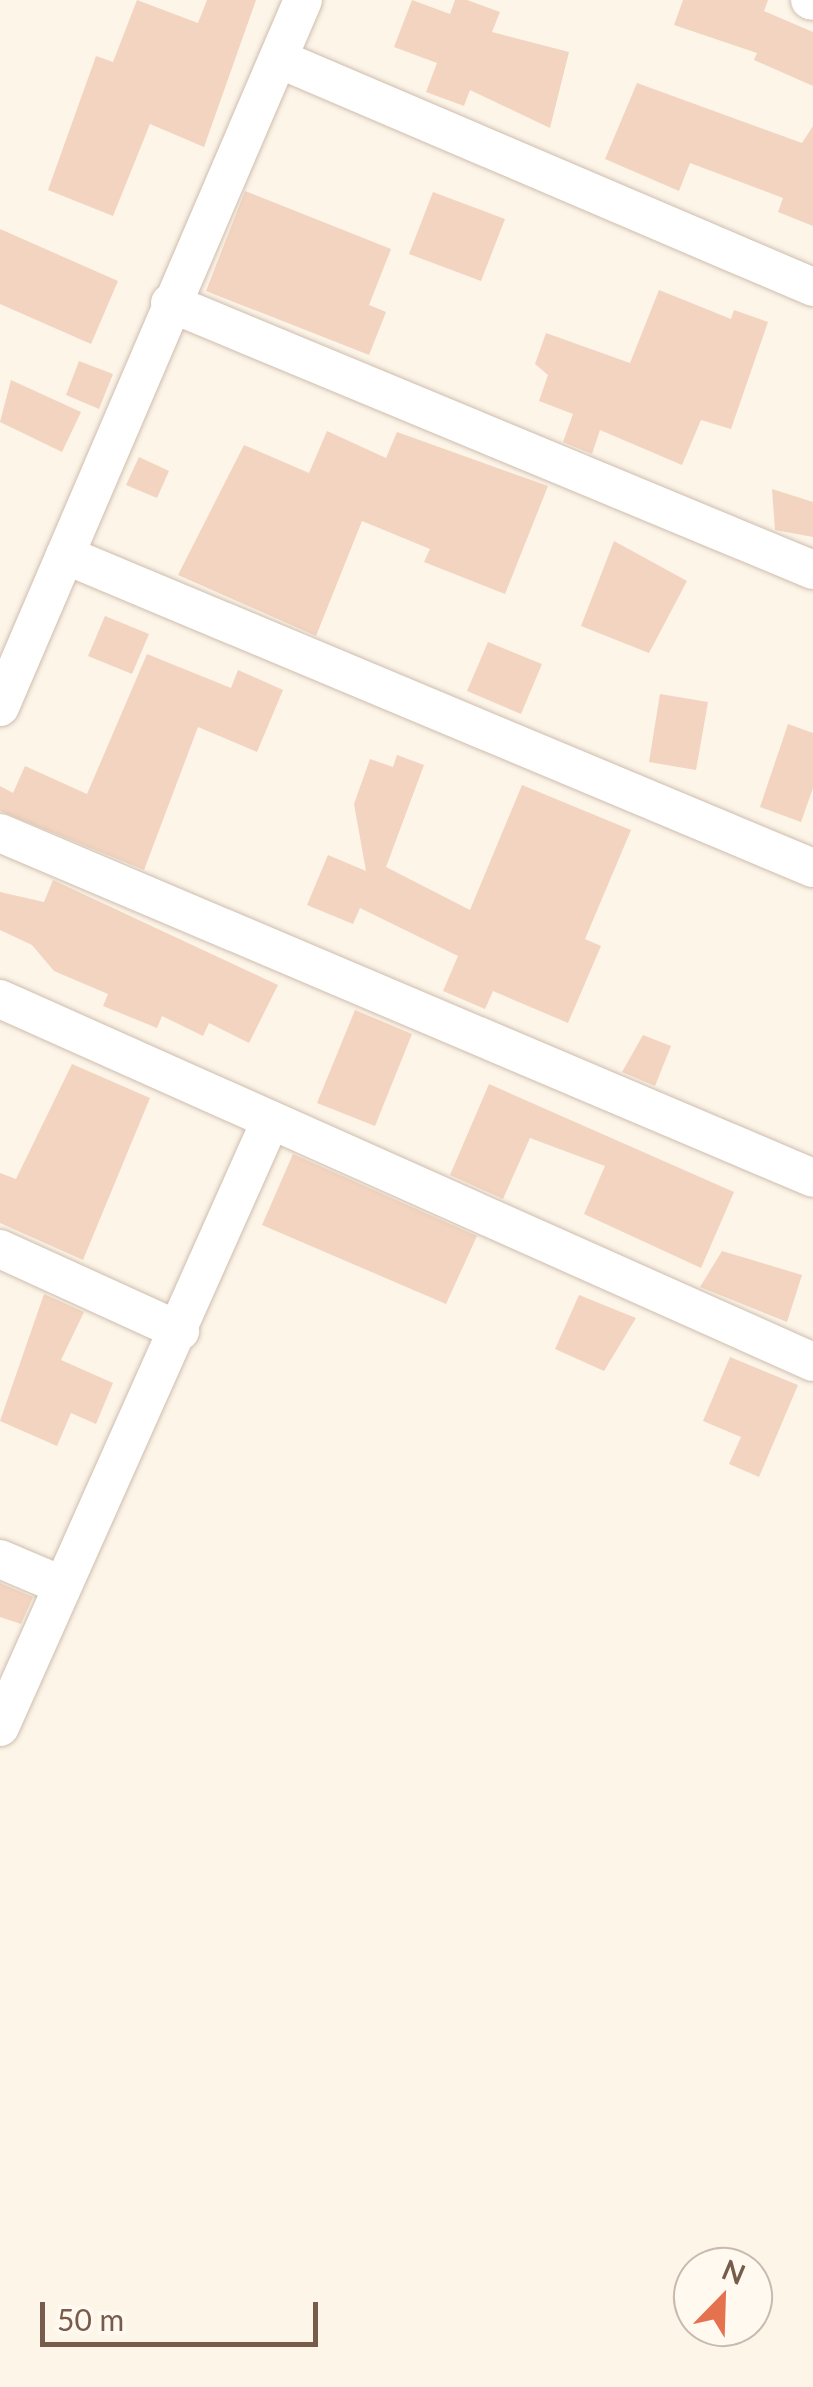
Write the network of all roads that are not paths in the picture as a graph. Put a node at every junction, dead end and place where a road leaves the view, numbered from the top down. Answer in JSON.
{"nodes":[{"id":1,"x":304,"y":0,"type":"edge"},
{"id":2,"x":279,"y":59,"type":"junction"},
{"id":3,"x":813,"y":287,"type":"edge"},
{"id":4,"x":170,"y":303,"type":"junction"},
{"id":5,"x":65,"y":555,"type":"junction"},
{"id":6,"x":813,"y":570,"type":"edge"},
{"id":7,"x":0,"y":707,"type":"edge"},
{"id":8,"x":0,"y":833,"type":"edge"},
{"id":9,"x":813,"y":868,"type":"edge"},
{"id":10,"x":0,"y":999,"type":"edge"},
{"id":11,"x":269,"y":1124,"type":"junction"},
{"id":12,"x":813,"y":1178,"type":"edge"},
{"id":13,"x":0,"y":1249,"type":"edge"},
{"id":14,"x":180,"y":1331,"type":"junction"},
{"id":15,"x":813,"y":1362,"type":"edge"},
{"id":16,"x":0,"y":1560,"type":"edge"},
{"id":17,"x":59,"y":1584,"type":"junction"},
{"id":18,"x":0,"y":1728,"type":"edge"}],
"edges":[{"from":1,"to":2,"type":"street"},
{"from":2,"to":3,"type":"street"},
{"from":2,"to":4,"type":"street"},
{"from":4,"to":5,"type":"street"},
{"from":4,"to":6,"type":"street"},
{"from":5,"to":7,"type":"street"},
{"from":5,"to":9,"type":"street"},
{"from":8,"to":12,"type":"street"},
{"from":10,"to":11,"type":"street"},
{"from":11,"to":14,"type":"street"},
{"from":11,"to":15,"type":"street"},
{"from":13,"to":14,"type":"street"},
{"from":14,"to":17,"type":"street"},
{"from":16,"to":17,"type":"street"},
{"from":17,"to":18,"type":"street"}]}
